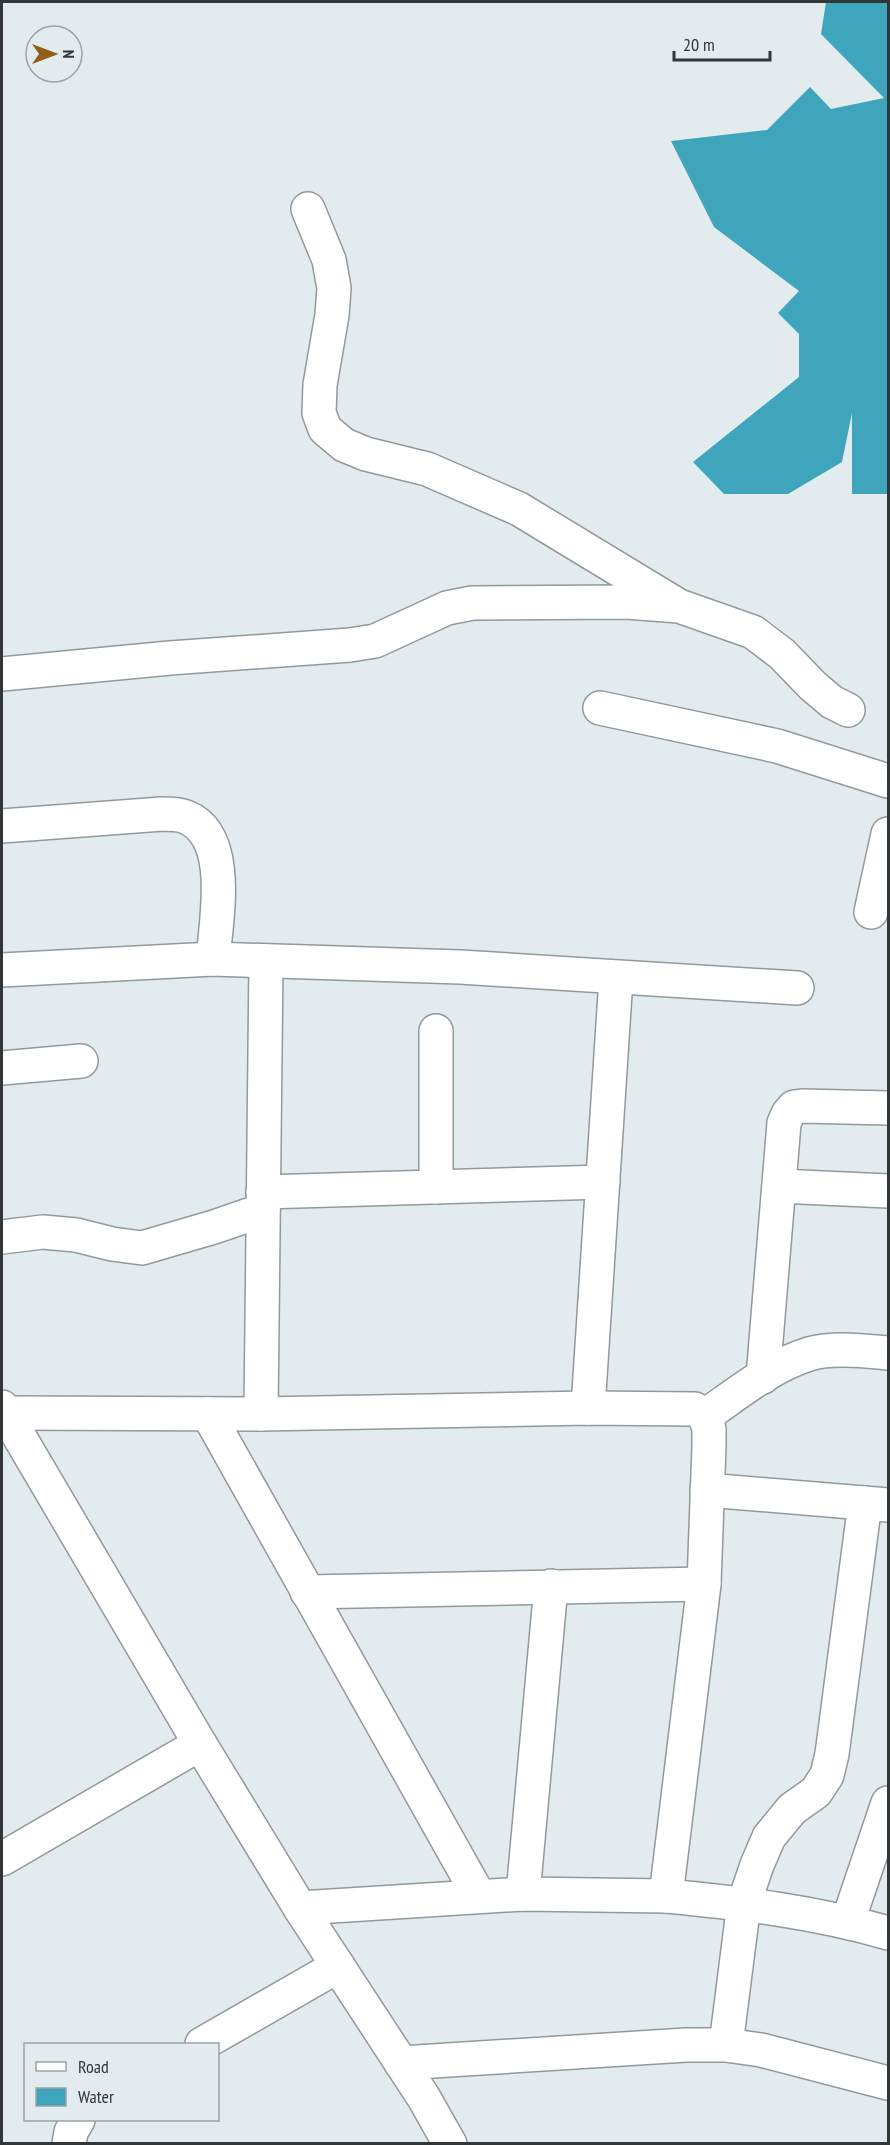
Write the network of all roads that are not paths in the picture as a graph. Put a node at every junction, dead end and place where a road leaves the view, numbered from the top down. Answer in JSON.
{"nodes":[{"id":1,"x":308,"y":209,"type":"dead end"},
{"id":2,"x":679,"y":606,"type":"junction"},
{"id":3,"x":2,"y":674,"type":"edge"},
{"id":4,"x":600,"y":708,"type":"dead end"},
{"id":5,"x":848,"y":710,"type":"dead end"},
{"id":6,"x":888,"y":781,"type":"edge"},
{"id":7,"x":2,"y":826,"type":"edge"},
{"id":8,"x":888,"y":834,"type":"edge"},
{"id":9,"x":871,"y":912,"type":"dead end"},
{"id":10,"x":213,"y":959,"type":"junction"},
{"id":11,"x":266,"y":961,"type":"junction"},
{"id":12,"x":2,"y":970,"type":"edge"},
{"id":13,"x":616,"y":978,"type":"junction"},
{"id":14,"x":797,"y":988,"type":"dead end"},
{"id":15,"x":436,"y":1031,"type":"dead end"},
{"id":16,"x":81,"y":1061,"type":"dead end"},
{"id":17,"x":2,"y":1068,"type":"edge"},
{"id":18,"x":888,"y":1108,"type":"edge"},
{"id":19,"x":603,"y":1182,"type":"junction"},
{"id":20,"x":779,"y":1186,"type":"junction"},
{"id":21,"x":436,"y":1187,"type":"junction"},
{"id":22,"x":888,"y":1191,"type":"edge"},
{"id":23,"x":263,"y":1201,"type":"junction"},
{"id":24,"x":2,"y":1237,"type":"edge"},
{"id":25,"x":888,"y":1353,"type":"edge"},
{"id":26,"x":763,"y":1377,"type":"junction"},
{"id":27,"x":588,"y":1408,"type":"junction"},
{"id":28,"x":3,"y":1410,"type":"edge"},
{"id":29,"x":208,"y":1414,"type":"junction"},
{"id":30,"x":261,"y":1414,"type":"junction"},
{"id":31,"x":705,"y":1416,"type":"junction"},
{"id":32,"x":707,"y":1490,"type":"junction"},
{"id":33,"x":877,"y":1504,"type":"edge"},
{"id":34,"x":704,"y":1584,"type":"junction"},
{"id":35,"x":551,"y":1586,"type":"junction"},
{"id":36,"x":307,"y":1592,"type":"junction"},
{"id":37,"x":200,"y":1744,"type":"junction"},
{"id":38,"x":888,"y":1803,"type":"edge"},
{"id":39,"x":2,"y":1859,"type":"edge"},
{"id":40,"x":523,"y":1894,"type":"junction"},
{"id":41,"x":479,"y":1896,"type":"junction"},
{"id":42,"x":666,"y":1896,"type":"junction"},
{"id":43,"x":744,"y":1903,"type":"junction"},
{"id":44,"x":300,"y":1908,"type":"junction"},
{"id":45,"x":848,"y":1921,"type":"junction"},
{"id":46,"x":888,"y":1933,"type":"edge"},
{"id":47,"x":338,"y":1966,"type":"junction"},
{"id":48,"x":204,"y":2043,"type":"edge"},
{"id":49,"x":726,"y":2045,"type":"junction"},
{"id":50,"x":401,"y":2063,"type":"junction"},
{"id":51,"x":888,"y":2083,"type":"edge"},
{"id":52,"x":77,"y":2121,"type":"edge"},
{"id":53,"x":69,"y":2144,"type":"edge"},
{"id":54,"x":450,"y":2144,"type":"edge"}],
"edges":[{"from":1,"to":2,"type":"street"},
{"from":2,"to":3,"type":"street"},
{"from":2,"to":5,"type":"street"},
{"from":4,"to":6,"type":"street"},
{"from":7,"to":10,"type":"street"},
{"from":8,"to":9,"type":"street"},
{"from":10,"to":11,"type":"street"},
{"from":10,"to":12,"type":"street"},
{"from":11,"to":13,"type":"street"},
{"from":11,"to":23,"type":"street"},
{"from":13,"to":14,"type":"street"},
{"from":13,"to":19,"type":"street"},
{"from":15,"to":21,"type":"street"},
{"from":16,"to":17,"type":"street"},
{"from":18,"to":20,"type":"street"},
{"from":19,"to":21,"type":"street"},
{"from":19,"to":27,"type":"street"},
{"from":20,"to":22,"type":"street"},
{"from":20,"to":26,"type":"street"},
{"from":21,"to":23,"type":"street"},
{"from":23,"to":24,"type":"street"},
{"from":23,"to":30,"type":"street"},
{"from":25,"to":26,"type":"street"},
{"from":26,"to":31,"type":"street"},
{"from":27,"to":30,"type":"street"},
{"from":27,"to":31,"type":"street"},
{"from":28,"to":29,"type":"street"},
{"from":28,"to":37,"type":"street"},
{"from":29,"to":30,"type":"street"},
{"from":29,"to":36,"type":"street"},
{"from":31,"to":32,"type":"street"},
{"from":32,"to":33,"type":"street"},
{"from":32,"to":34,"type":"street"},
{"from":33,"to":43,"type":"street"},
{"from":34,"to":35,"type":"street"},
{"from":34,"to":42,"type":"street"},
{"from":35,"to":36,"type":"street"},
{"from":35,"to":40,"type":"street"},
{"from":36,"to":41,"type":"street"},
{"from":37,"to":39,"type":"street"},
{"from":37,"to":44,"type":"street"},
{"from":38,"to":45,"type":"street"},
{"from":40,"to":41,"type":"street"},
{"from":40,"to":42,"type":"street"},
{"from":41,"to":44,"type":"street"},
{"from":42,"to":43,"type":"street"},
{"from":43,"to":45,"type":"street"},
{"from":43,"to":49,"type":"street"},
{"from":44,"to":47,"type":"street"},
{"from":45,"to":46,"type":"street"},
{"from":47,"to":48,"type":"street"},
{"from":47,"to":50,"type":"street"},
{"from":49,"to":50,"type":"street"},
{"from":49,"to":51,"type":"street"},
{"from":50,"to":54,"type":"street"},
{"from":52,"to":53,"type":"street"}]}
